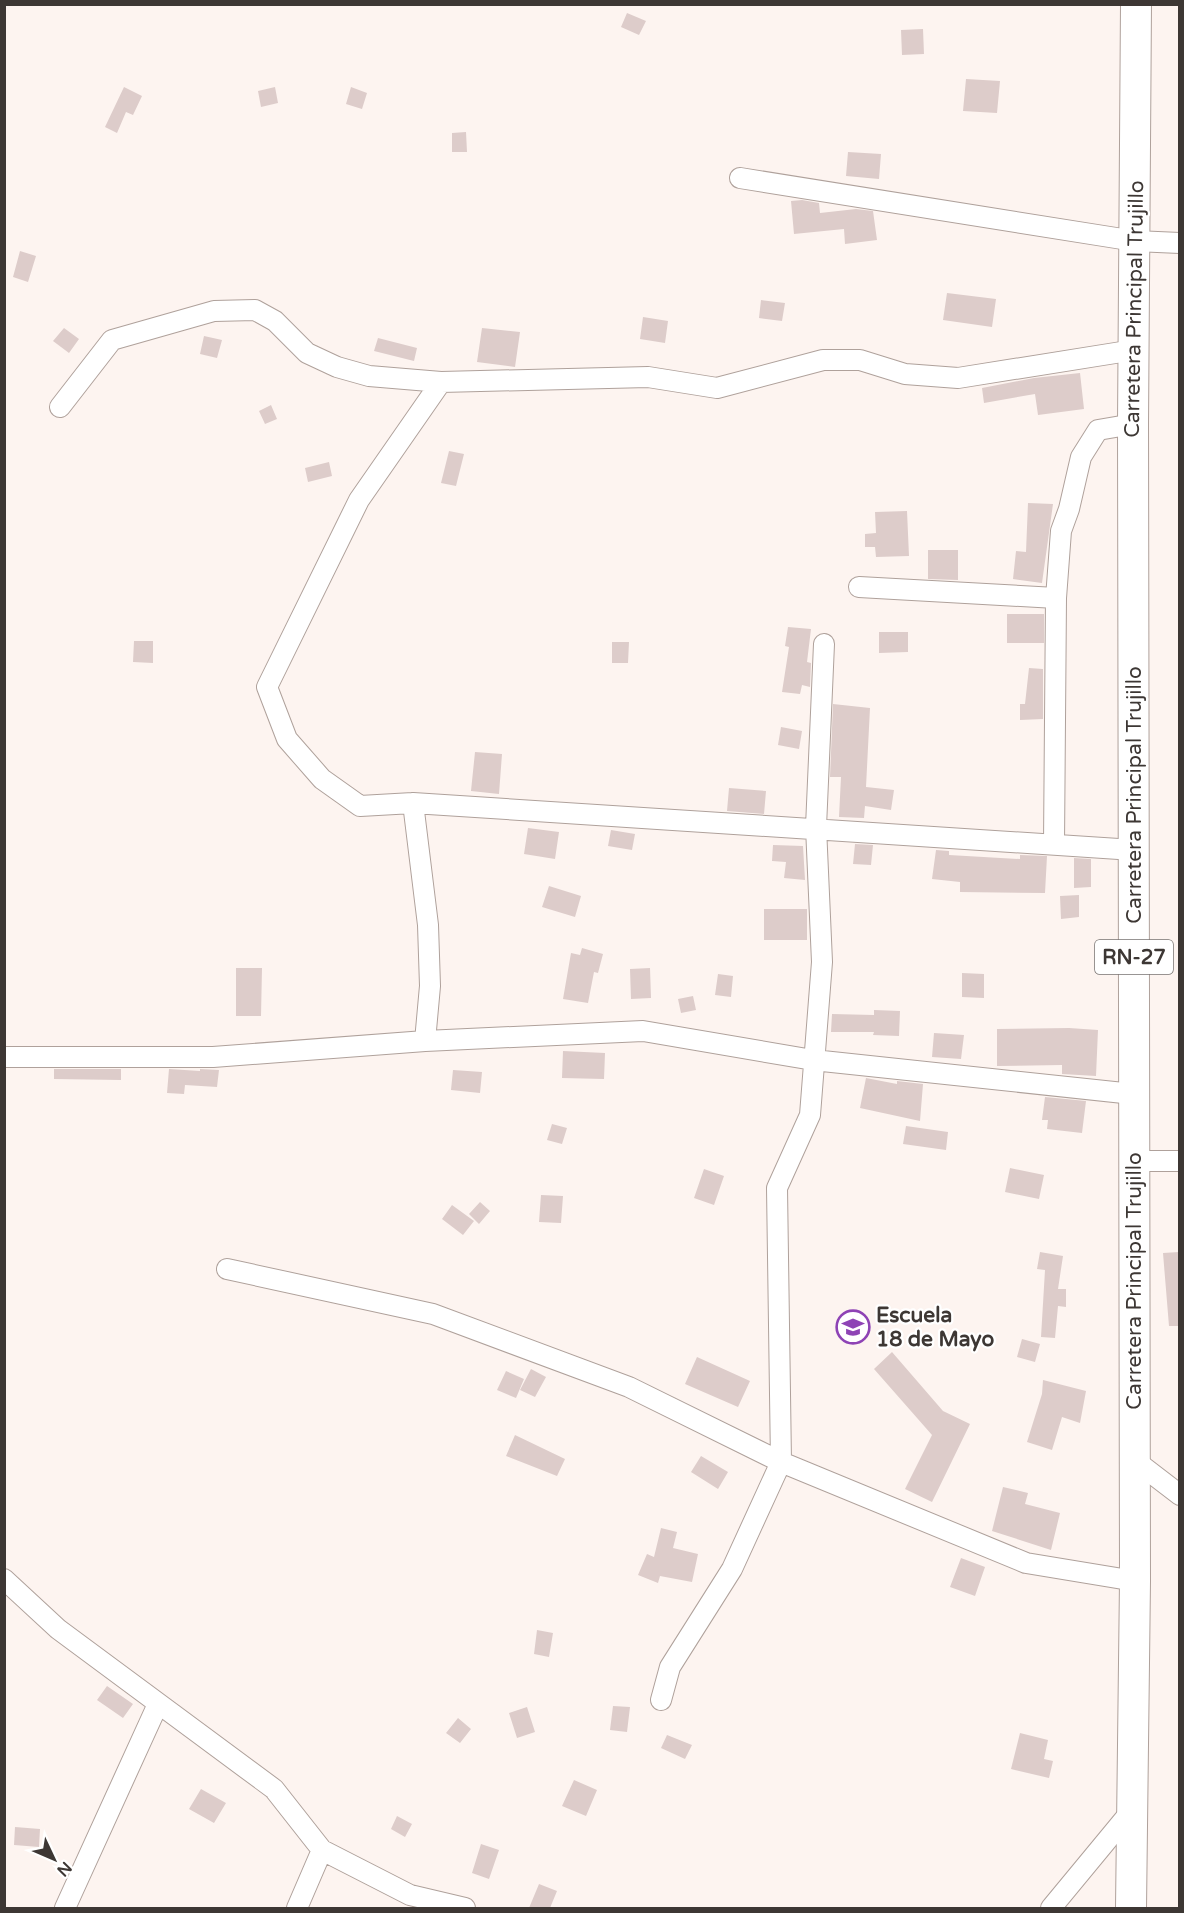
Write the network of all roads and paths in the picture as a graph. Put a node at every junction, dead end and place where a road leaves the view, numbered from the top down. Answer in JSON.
{"nodes":[{"id":1,"x":1136,"y":4,"type":"edge"},
{"id":2,"x":740,"y":178,"type":"dead end"},
{"id":3,"x":1135,"y":241,"type":"junction"},
{"id":4,"x":1179,"y":243,"type":"edge"},
{"id":5,"x":1134,"y":350,"type":"junction"},
{"id":6,"x":441,"y":382,"type":"junction"},
{"id":7,"x":60,"y":407,"type":"dead end"},
{"id":8,"x":1133,"y":424,"type":"junction"},
{"id":9,"x":859,"y":587,"type":"dead end"},
{"id":10,"x":1056,"y":598,"type":"junction"},
{"id":11,"x":824,"y":644,"type":"dead end"},
{"id":12,"x":413,"y":803,"type":"junction"},
{"id":13,"x":816,"y":827,"type":"junction"},
{"id":14,"x":1054,"y":844,"type":"junction"},
{"id":15,"x":1134,"y":850,"type":"junction"},
{"id":16,"x":425,"y":1041,"type":"junction"},
{"id":17,"x":4,"y":1057,"type":"edge"},
{"id":18,"x":813,"y":1060,"type":"junction"},
{"id":19,"x":1133,"y":1094,"type":"junction"},
{"id":20,"x":1134,"y":1161,"type":"junction"},
{"id":21,"x":1179,"y":1161,"type":"edge"},
{"id":22,"x":227,"y":1269,"type":"dead end"},
{"id":23,"x":1133,"y":1459,"type":"junction"},
{"id":24,"x":781,"y":1462,"type":"junction"},
{"id":25,"x":1179,"y":1495,"type":"edge"},
{"id":26,"x":4,"y":1579,"type":"edge"},
{"id":27,"x":1135,"y":1581,"type":"junction"},
{"id":28,"x":661,"y":1700,"type":"dead end"},
{"id":29,"x":158,"y":1704,"type":"junction"},
{"id":30,"x":1132,"y":1810,"type":"junction"},
{"id":31,"x":322,"y":1850,"type":"junction"},
{"id":32,"x":65,"y":1908,"type":"edge"},
{"id":33,"x":297,"y":1908,"type":"edge"},
{"id":34,"x":465,"y":1908,"type":"edge"},
{"id":35,"x":1051,"y":1908,"type":"edge"},
{"id":36,"x":1131,"y":1908,"type":"edge"}],
"edges":[{"from":1,"to":3,"type":"main road","name":"Carretera Principal Trujillo","number":"RN-27"},
{"from":2,"to":3,"type":"street"},
{"from":3,"to":4,"type":"street"},
{"from":3,"to":5,"type":"main road","name":"Carretera Principal Trujillo","number":"RN-27"},
{"from":5,"to":6,"type":"street"},
{"from":5,"to":8,"type":"main road","name":"Carretera Principal Trujillo","number":"RN-27"},
{"from":6,"to":7,"type":"street"},
{"from":6,"to":12,"type":"street"},
{"from":8,"to":10,"type":"street"},
{"from":8,"to":15,"type":"main road","name":"Carretera Principal Trujillo","number":"RN-27"},
{"from":9,"to":10,"type":"street"},
{"from":10,"to":14,"type":"street"},
{"from":11,"to":13,"type":"street"},
{"from":12,"to":13,"type":"street"},
{"from":12,"to":16,"type":"street"},
{"from":13,"to":14,"type":"street"},
{"from":13,"to":18,"type":"street"},
{"from":14,"to":15,"type":"street"},
{"from":15,"to":19,"type":"main road","name":"Carretera Principal Trujillo","number":"RN-27"},
{"from":16,"to":17,"type":"street"},
{"from":16,"to":18,"type":"street"},
{"from":18,"to":19,"type":"street"},
{"from":18,"to":24,"type":"street"},
{"from":19,"to":20,"type":"main road","name":"Carretera Principal Trujillo","number":"RN-27"},
{"from":20,"to":21,"type":"street"},
{"from":20,"to":23,"type":"main road","name":"Carretera Principal Trujillo","number":"RN-27"},
{"from":22,"to":24,"type":"street"},
{"from":23,"to":25,"type":"street"},
{"from":23,"to":27,"type":"main road","name":"Carretera Principal Trujillo","number":"RN-27"},
{"from":24,"to":27,"type":"street"},
{"from":24,"to":28,"type":"street"},
{"from":26,"to":29,"type":"street"},
{"from":27,"to":30,"type":"main road","name":"Carretera Principal Trujillo","number":"RN-27"},
{"from":29,"to":31,"type":"street"},
{"from":29,"to":32,"type":"street"},
{"from":30,"to":35,"type":"street"},
{"from":30,"to":36,"type":"main road","name":"Carretera Principal Trujillo","number":"RN-27"},
{"from":31,"to":33,"type":"street"},
{"from":31,"to":34,"type":"street"}]}
